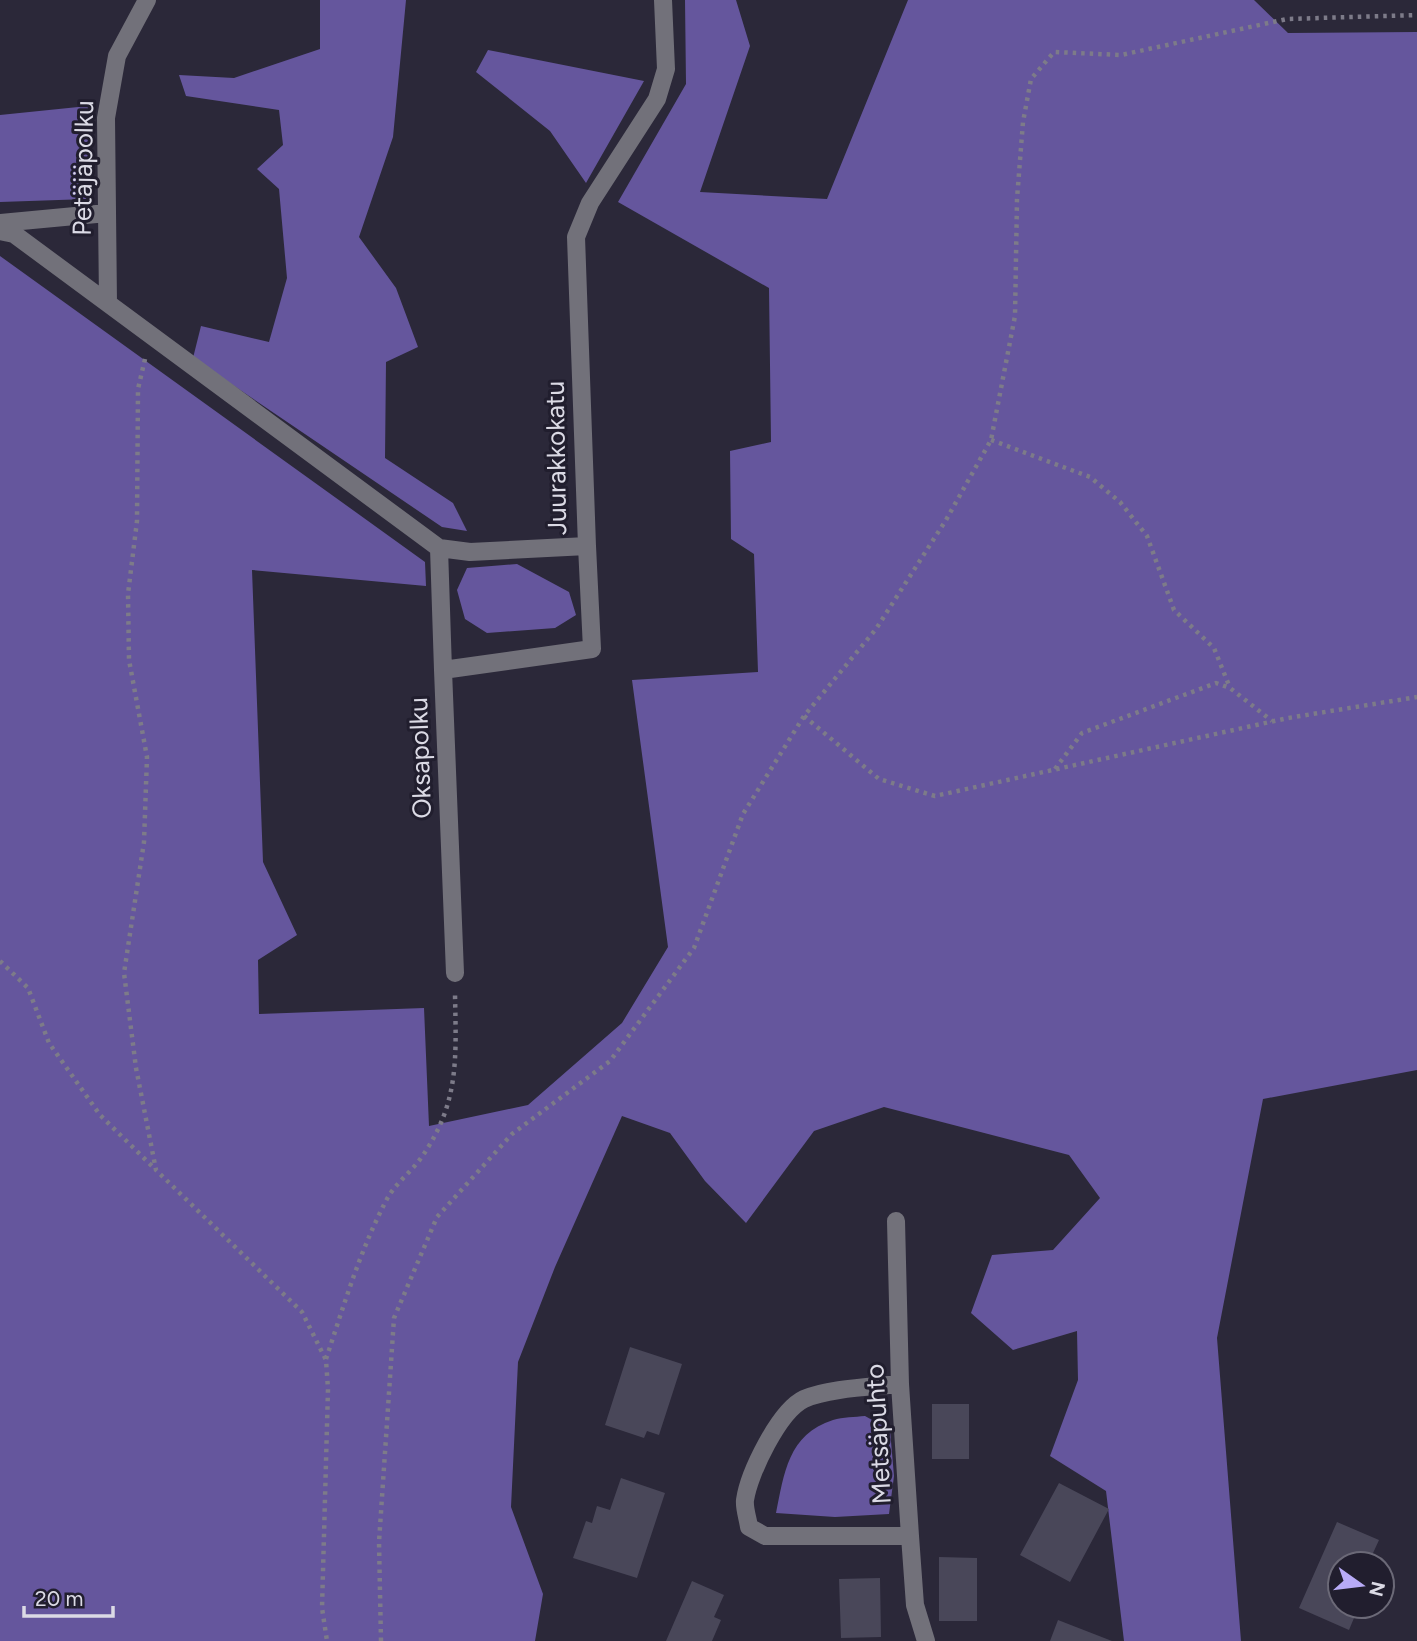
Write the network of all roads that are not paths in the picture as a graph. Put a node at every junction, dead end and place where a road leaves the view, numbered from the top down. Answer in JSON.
{"nodes":[{"id":1,"x":147,"y":0,"type":"edge"},
{"id":2,"x":663,"y":0,"type":"edge"},
{"id":3,"x":107,"y":213,"type":"junction"},
{"id":4,"x":0,"y":223,"type":"edge"},
{"id":5,"x":0,"y":231,"type":"edge"},
{"id":6,"x":108,"y":303,"type":"junction"},
{"id":7,"x":587,"y":545,"type":"junction"},
{"id":8,"x":439,"y":548,"type":"junction"},
{"id":9,"x":443,"y":670,"type":"junction"},
{"id":10,"x":455,"y":973,"type":"road end"},
{"id":11,"x":896,"y":1222,"type":"dead end"},
{"id":12,"x":900,"y":1384,"type":"junction"},
{"id":13,"x":909,"y":1536,"type":"junction"},
{"id":14,"x":926,"y":1641,"type":"edge"}],
"edges":[{"from":1,"to":3,"type":"street","name":"Petäjäpolku"},
{"from":2,"to":7,"type":"street","name":"Juurakkokatu"},
{"from":3,"to":4,"type":"street"},
{"from":3,"to":6,"type":"street","name":"Petäjäpolku"},
{"from":5,"to":6,"type":"street"},
{"from":6,"to":8,"type":"street"},
{"from":7,"to":8,"type":"street","name":"Juurakkokatu"},
{"from":7,"to":9,"type":"street","name":"Oksapolku"},
{"from":8,"to":9,"type":"street"},
{"from":9,"to":10,"type":"street","name":"Oksapolku"},
{"from":11,"to":12,"type":"street","name":"Metsäpuhto"},
{"from":12,"to":13,"type":"street","name":"Metsäpuhto"},
{"from":12,"to":13,"type":"street"},
{"from":13,"to":14,"type":"street","name":"Metsäpuhto"}]}
